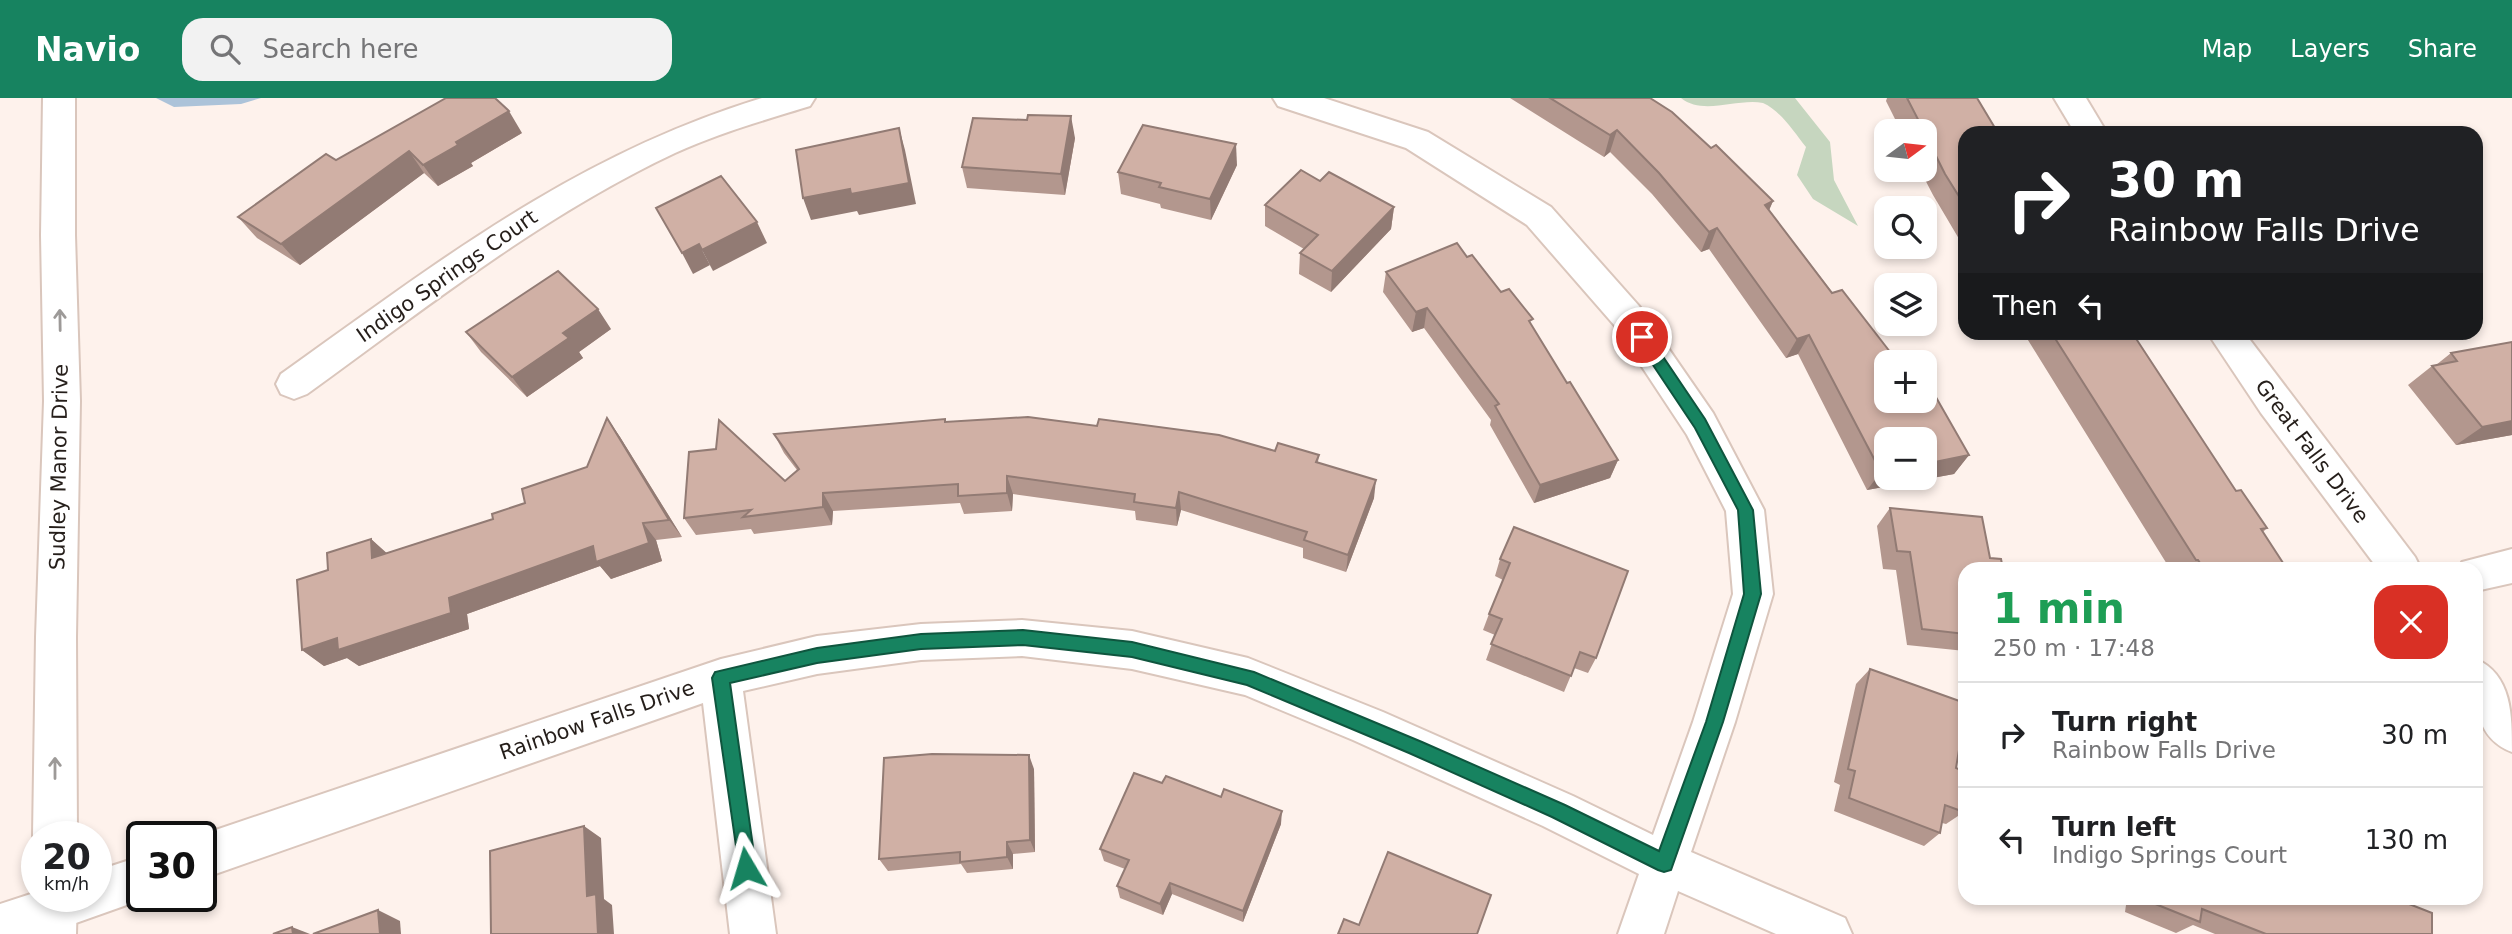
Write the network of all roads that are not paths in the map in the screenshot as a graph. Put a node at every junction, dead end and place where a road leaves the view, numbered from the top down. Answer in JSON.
{"nodes":[{"id":1,"x":59,"y":98,"type":"edge"},
{"id":2,"x":799,"y":98,"type":"edge"},
{"id":3,"x":1289,"y":98,"type":"edge"},
{"id":4,"x":2070,"y":98,"type":"edge"},
{"id":5,"x":2087,"y":126,"type":"edge"},
{"id":6,"x":2230,"y":340,"type":"edge"},
{"id":7,"x":294,"y":384,"type":"dead end"},
{"id":8,"x":2396,"y":562,"type":"edge"},
{"id":9,"x":2512,"y":566,"type":"edge"},
{"id":10,"x":2483,"y":573,"type":"edge"},
{"id":11,"x":721,"y":678,"type":"junction"},
{"id":12,"x":2483,"y":688,"type":"edge"},
{"id":13,"x":2512,"y":732,"type":"edge"},
{"id":14,"x":55,"y":821,"type":"edge"},
{"id":15,"x":217,"y":851,"type":"edge"},
{"id":16,"x":1664,"y":863,"type":"junction"},
{"id":17,"x":52,"y":912,"type":"edge"},
{"id":18,"x":0,"y":927,"type":"edge"},
{"id":19,"x":753,"y":934,"type":"edge"},
{"id":20,"x":1641,"y":934,"type":"edge"},
{"id":21,"x":1829,"y":934,"type":"edge"}],
"edges":[{"from":14,"to":1,"type":"street","name":"Sudley Manor Drive","one_way":true},
{"from":2,"to":7,"type":"street","name":"Indigo Springs Court"},
{"from":3,"to":16,"type":"street"},
{"from":4,"to":5,"type":"street"},
{"from":6,"to":8,"type":"street","name":"Great Falls Drive"},
{"from":9,"to":10,"type":"street"},
{"from":11,"to":15,"type":"street","name":"Rainbow Falls Drive"},
{"from":11,"to":16,"type":"street","name":"Rainbow Falls Drive"},
{"from":11,"to":19,"type":"street"},
{"from":12,"to":13,"type":"street"},
{"from":16,"to":20,"type":"street"},
{"from":16,"to":21,"type":"street","name":"Rainbow Falls Drive"},
{"from":17,"to":18,"type":"street"}]}
